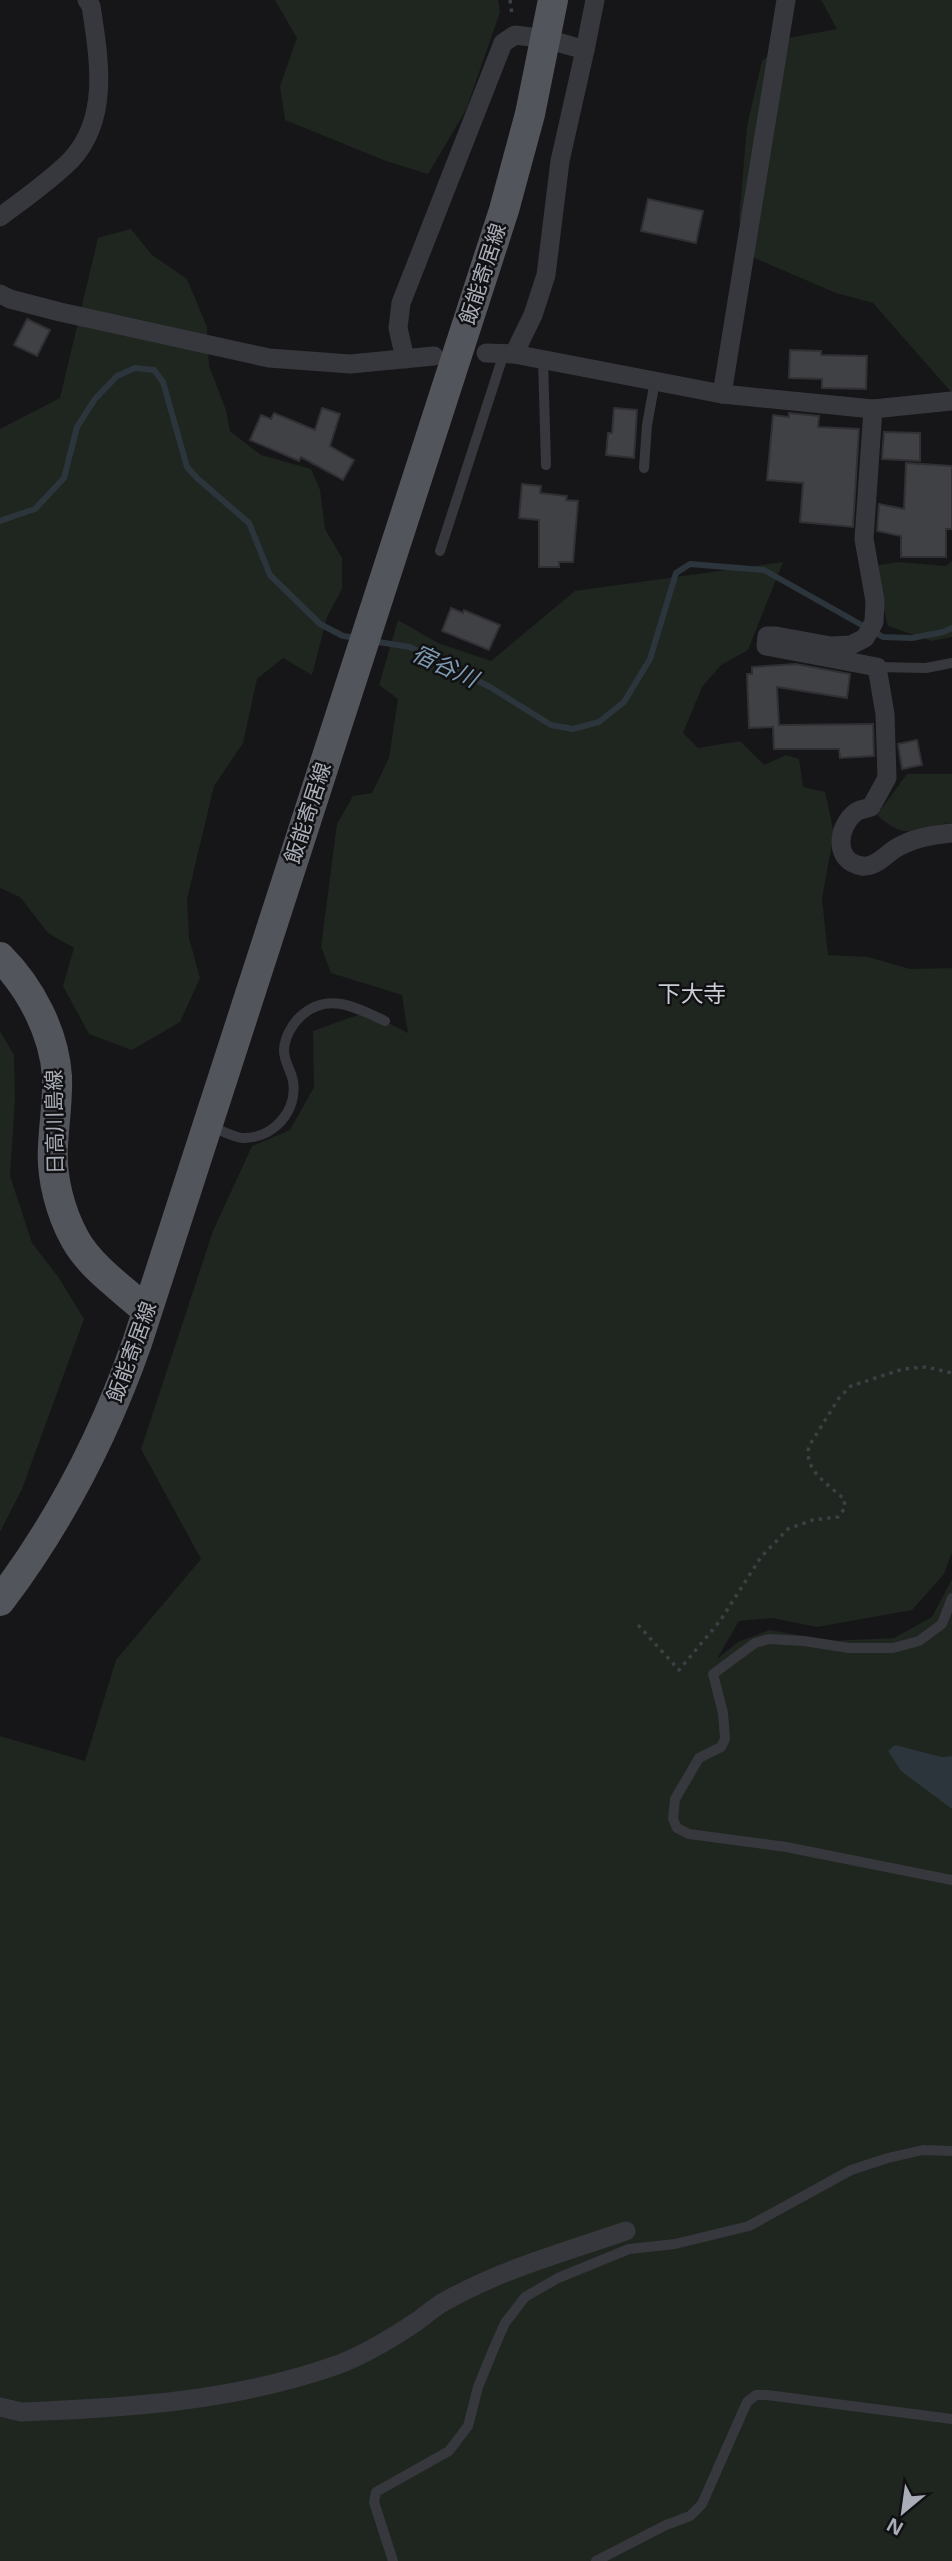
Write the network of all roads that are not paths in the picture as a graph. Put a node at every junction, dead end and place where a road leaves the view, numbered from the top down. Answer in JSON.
{"nodes":[{"id":1,"x":87,"y":0,"type":"edge"},
{"id":2,"x":553,"y":0,"type":"edge"},
{"id":3,"x":595,"y":0,"type":"edge"},
{"id":4,"x":786,"y":0,"type":"edge"},
{"id":5,"x":547,"y":38,"type":"junction"},
{"id":6,"x":584,"y":50,"type":"junction"},
{"id":7,"x":0,"y":217,"type":"edge"},
{"id":8,"x":0,"y":294,"type":"edge"},
{"id":9,"x":501,"y":353,"type":"junction"},
{"id":10,"x":434,"y":356,"type":"dead end"},
{"id":11,"x":405,"y":359,"type":"junction"},
{"id":12,"x":543,"y":359,"type":"junction"},
{"id":13,"x":655,"y":381,"type":"junction"},
{"id":14,"x":722,"y":394,"type":"junction"},
{"id":15,"x":952,"y":401,"type":"edge"},
{"id":16,"x":873,"y":409,"type":"junction"},
{"id":17,"x":545,"y":465,"type":"dead end"},
{"id":18,"x":644,"y":468,"type":"dead end"},
{"id":19,"x":440,"y":551,"type":"dead end"},
{"id":20,"x":952,"y":663,"type":"edge"},
{"id":21,"x":877,"y":667,"type":"junction"},
{"id":22,"x":952,"y":833,"type":"edge"},
{"id":23,"x":0,"y":957,"type":"edge"},
{"id":24,"x":385,"y":1021,"type":"dead end"},
{"id":25,"x":208,"y":1126,"type":"junction"},
{"id":26,"x":147,"y":1311,"type":"junction"},
{"id":27,"x":952,"y":1598,"type":"edge"},
{"id":28,"x":0,"y":1601,"type":"edge"},
{"id":29,"x":952,"y":1880,"type":"edge"},
{"id":30,"x":952,"y":2151,"type":"edge"},
{"id":31,"x":626,"y":2231,"type":"dead end"},
{"id":32,"x":0,"y":2407,"type":"edge"},
{"id":33,"x":952,"y":2420,"type":"edge"},
{"id":34,"x":393,"y":2561,"type":"edge"},
{"id":35,"x":596,"y":2561,"type":"edge"}],
"edges":[{"from":1,"to":7,"type":"street"},
{"from":2,"to":5,"type":"main road","name":"飯能寄居線"},
{"from":3,"to":6,"type":"street"},
{"from":4,"to":14,"type":"street"},
{"from":5,"to":6,"type":"street"},
{"from":5,"to":11,"type":"street"},
{"from":5,"to":25,"type":"main road","name":"飯能寄居線"},
{"from":6,"to":9,"type":"street"},
{"from":8,"to":11,"type":"street"},
{"from":9,"to":12,"type":"street"},
{"from":9,"to":19,"type":"lane"},
{"from":10,"to":11,"type":"street"},
{"from":12,"to":13,"type":"street"},
{"from":12,"to":17,"type":"lane"},
{"from":13,"to":14,"type":"street"},
{"from":13,"to":18,"type":"lane"},
{"from":14,"to":16,"type":"street"},
{"from":15,"to":16,"type":"street"},
{"from":16,"to":21,"type":"street"},
{"from":20,"to":21,"type":"lane"},
{"from":21,"to":22,"type":"street"},
{"from":23,"to":26,"type":"main road","name":"日高川島線"},
{"from":24,"to":25,"type":"lane"},
{"from":25,"to":26,"type":"main road","name":"飯能寄居線"},
{"from":26,"to":28,"type":"main road","name":"飯能寄居線"},
{"from":27,"to":29,"type":"lane"},
{"from":30,"to":34,"type":"lane"},
{"from":31,"to":32,"type":"street"},
{"from":33,"to":35,"type":"lane"}]}
